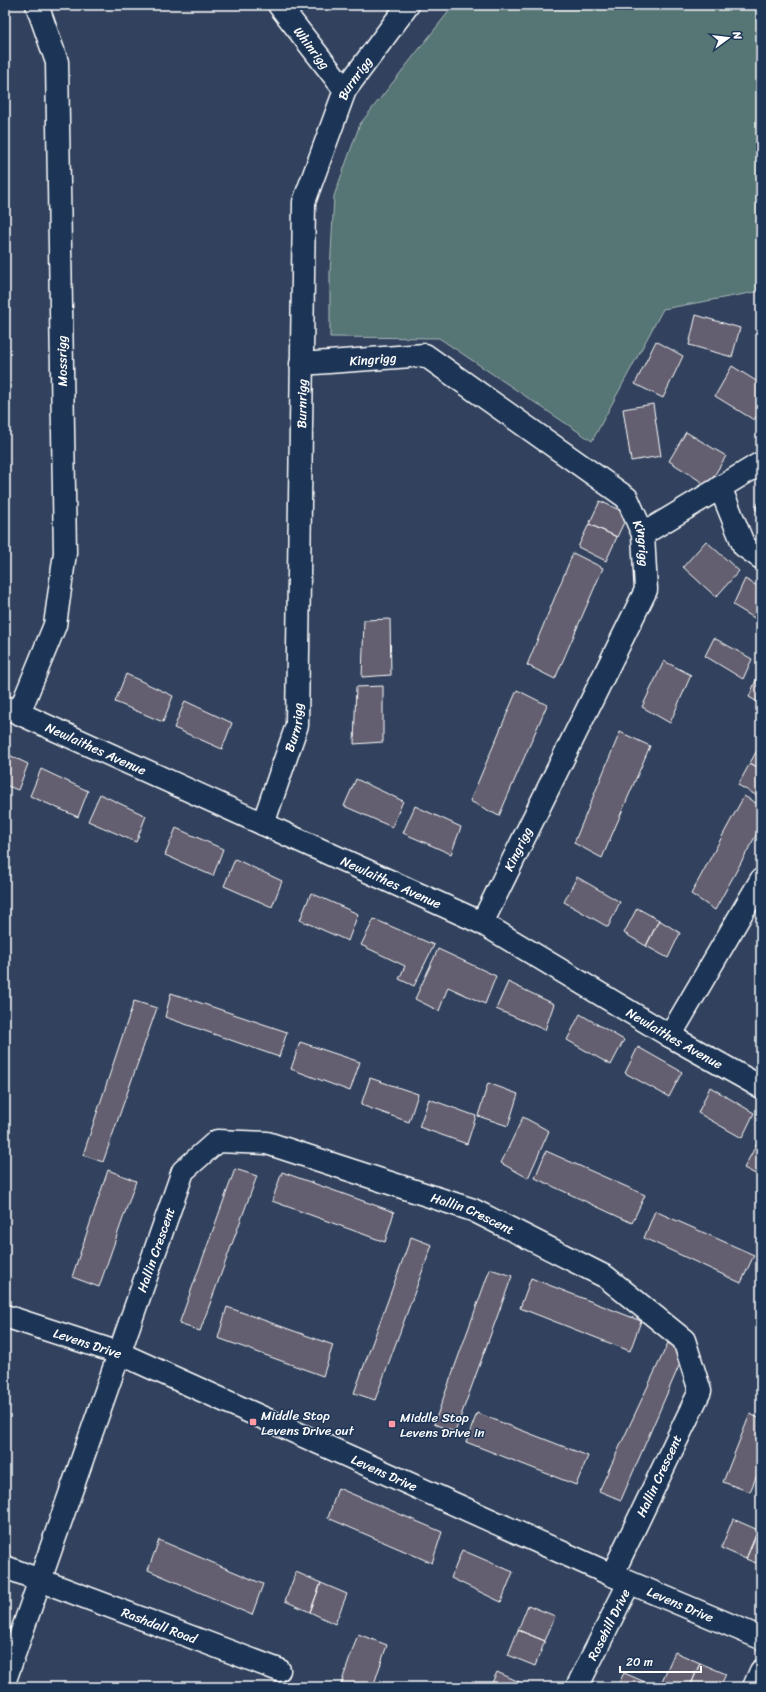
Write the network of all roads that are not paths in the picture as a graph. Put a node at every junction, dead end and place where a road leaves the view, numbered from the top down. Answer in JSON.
{"nodes":[{"id":1,"x":37,"y":5,"type":"edge"},
{"id":2,"x":279,"y":5,"type":"edge"},
{"id":3,"x":408,"y":5,"type":"edge"},
{"id":4,"x":345,"y":90,"type":"junction"},
{"id":5,"x":301,"y":364,"type":"junction"},
{"id":6,"x":761,"y":463,"type":"edge"},
{"id":7,"x":720,"y":487,"type":"junction"},
{"id":8,"x":643,"y":534,"type":"junction"},
{"id":9,"x":761,"y":558,"type":"edge"},
{"id":10,"x":12,"y":710,"type":"edge"},
{"id":11,"x":263,"y":824,"type":"junction"},
{"id":12,"x":761,"y":880,"type":"edge"},
{"id":13,"x":482,"y":924,"type":"junction"},
{"id":14,"x":670,"y":1036,"type":"junction"},
{"id":15,"x":761,"y":1087,"type":"edge"},
{"id":16,"x":5,"y":1316,"type":"edge"},
{"id":17,"x":118,"y":1353,"type":"junction"},
{"id":18,"x":5,"y":1567,"type":"edge"},
{"id":19,"x":620,"y":1579,"type":"junction"},
{"id":20,"x":39,"y":1581,"type":"junction"},
{"id":21,"x":761,"y":1638,"type":"edge"},
{"id":22,"x":279,"y":1670,"type":"dead end"},
{"id":23,"x":761,"y":1671,"type":"edge"},
{"id":24,"x":5,"y":1680,"type":"edge"},
{"id":25,"x":577,"y":1687,"type":"edge"},
{"id":26,"x":754,"y":1687,"type":"edge"}],
"edges":[{"from":1,"to":10,"type":"street","name":"Mossrigg"},
{"from":2,"to":4,"type":"street","name":"Whinrigg"},
{"from":3,"to":4,"type":"street","name":"Burnrigg"},
{"from":4,"to":5,"type":"street","name":"Burnrigg"},
{"from":5,"to":8,"type":"street","name":"Kingrigg"},
{"from":5,"to":11,"type":"street","name":"Burnrigg"},
{"from":6,"to":7,"type":"street"},
{"from":7,"to":8,"type":"street"},
{"from":7,"to":9,"type":"street"},
{"from":8,"to":13,"type":"street","name":"Kingrigg"},
{"from":10,"to":11,"type":"street","name":"Newlaithes Avenue"},
{"from":11,"to":13,"type":"street","name":"Newlaithes Avenue"},
{"from":12,"to":14,"type":"street"},
{"from":13,"to":14,"type":"street","name":"Newlaithes Avenue"},
{"from":14,"to":15,"type":"street","name":"Newlaithes Avenue"},
{"from":16,"to":17,"type":"street","name":"Levens Drive"},
{"from":17,"to":19,"type":"street","name":"Levens Drive"},
{"from":17,"to":19,"type":"street","name":"Hallin Crescent"},
{"from":17,"to":20,"type":"street"},
{"from":18,"to":20,"type":"street","name":"Rashdall Road"},
{"from":19,"to":21,"type":"street","name":"Levens Drive"},
{"from":19,"to":25,"type":"street","name":"Rosehill Drive"},
{"from":20,"to":22,"type":"street","name":"Rashdall Road"},
{"from":20,"to":24,"type":"street"},
{"from":23,"to":26,"type":"street"}]}
